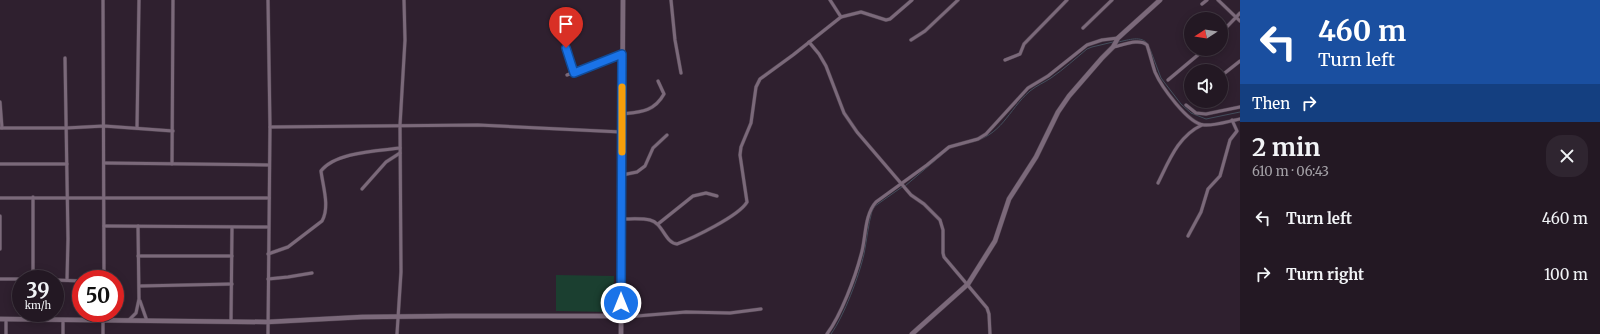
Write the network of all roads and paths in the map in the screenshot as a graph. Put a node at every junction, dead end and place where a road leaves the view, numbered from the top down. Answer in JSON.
{"nodes":[{"id":1,"x":103,"y":0,"type":"edge"},
{"id":2,"x":139,"y":0,"type":"edge"},
{"id":3,"x":173,"y":0,"type":"edge"},
{"id":4,"x":268,"y":0,"type":"edge"},
{"id":5,"x":404,"y":0,"type":"edge"},
{"id":6,"x":623,"y":0,"type":"edge"},
{"id":7,"x":671,"y":0,"type":"edge"},
{"id":8,"x":830,"y":0,"type":"edge"},
{"id":9,"x":912,"y":0,"type":"edge"},
{"id":10,"x":958,"y":0,"type":"edge"},
{"id":11,"x":1067,"y":0,"type":"edge"},
{"id":12,"x":1112,"y":0,"type":"edge"},
{"id":13,"x":1160,"y":0,"type":"edge"},
{"id":14,"x":1207,"y":0,"type":"edge"},
{"id":15,"x":1218,"y":0,"type":"edge"},
{"id":16,"x":1202,"y":4,"type":"dead end"},
{"id":17,"x":1240,"y":13,"type":"edge"},
{"id":18,"x":841,"y":16,"type":"junction"},
{"id":19,"x":1236,"y":17,"type":"junction"},
{"id":20,"x":1240,"y":21,"type":"edge"},
{"id":21,"x":1228,"y":26,"type":"edge"},
{"id":22,"x":1083,"y":28,"type":"dead end"},
{"id":23,"x":562,"y":35,"type":"dead end"},
{"id":24,"x":1118,"y":38,"type":"junction"},
{"id":25,"x":912,"y":40,"type":"dead end"},
{"id":26,"x":808,"y":42,"type":"junction"},
{"id":27,"x":1114,"y":46,"type":"junction"},
{"id":28,"x":622,"y":54,"type":"junction"},
{"id":29,"x":1197,"y":56,"type":"edge"},
{"id":30,"x":65,"y":58,"type":"dead end"},
{"id":31,"x":1005,"y":60,"type":"dead end"},
{"id":32,"x":1240,"y":61,"type":"edge"},
{"id":33,"x":1228,"y":70,"type":"edge"},
{"id":34,"x":574,"y":73,"type":"junction"},
{"id":35,"x":681,"y":73,"type":"dead end"},
{"id":36,"x":567,"y":75,"type":"dead end"},
{"id":37,"x":1168,"y":80,"type":"dead end"},
{"id":38,"x":658,"y":81,"type":"dead end"},
{"id":39,"x":0,"y":102,"type":"edge"},
{"id":40,"x":1240,"y":107,"type":"edge"},
{"id":41,"x":1190,"y":108,"type":"edge"},
{"id":42,"x":622,"y":114,"type":"junction"},
{"id":43,"x":1240,"y":119,"type":"edge"},
{"id":44,"x":1232,"y":120,"type":"junction"},
{"id":45,"x":400,"y":125,"type":"junction"},
{"id":46,"x":1202,"y":125,"type":"junction"},
{"id":47,"x":104,"y":126,"type":"junction"},
{"id":48,"x":1,"y":128,"type":"edge"},
{"id":49,"x":66,"y":128,"type":"junction"},
{"id":50,"x":137,"y":128,"type":"junction"},
{"id":51,"x":270,"y":128,"type":"junction"},
{"id":52,"x":173,"y":131,"type":"junction"},
{"id":53,"x":621,"y":132,"type":"junction"},
{"id":54,"x":667,"y":135,"type":"dead end"},
{"id":55,"x":400,"y":148,"type":"junction"},
{"id":56,"x":400,"y":153,"type":"junction"},
{"id":57,"x":104,"y":163,"type":"junction"},
{"id":58,"x":0,"y":164,"type":"edge"},
{"id":59,"x":67,"y":164,"type":"junction"},
{"id":60,"x":172,"y":164,"type":"junction"},
{"id":61,"x":269,"y":165,"type":"junction"},
{"id":62,"x":622,"y":175,"type":"junction"},
{"id":63,"x":1158,"y":183,"type":"dead end"},
{"id":64,"x":902,"y":184,"type":"junction"},
{"id":65,"x":362,"y":189,"type":"dead end"},
{"id":66,"x":717,"y":196,"type":"dead end"},
{"id":67,"x":33,"y":197,"type":"junction"},
{"id":68,"x":0,"y":198,"type":"edge"},
{"id":69,"x":67,"y":198,"type":"junction"},
{"id":70,"x":105,"y":198,"type":"junction"},
{"id":71,"x":269,"y":198,"type":"junction"},
{"id":72,"x":0,"y":216,"type":"edge"},
{"id":73,"x":622,"y":219,"type":"junction"},
{"id":74,"x":658,"y":224,"type":"junction"},
{"id":75,"x":104,"y":226,"type":"junction"},
{"id":76,"x":138,"y":226,"type":"junction"},
{"id":77,"x":232,"y":228,"type":"junction"},
{"id":78,"x":268,"y":228,"type":"junction"},
{"id":79,"x":1188,"y":236,"type":"dead end"},
{"id":80,"x":0,"y":249,"type":"edge"},
{"id":81,"x":268,"y":254,"type":"junction"},
{"id":82,"x":138,"y":256,"type":"junction"},
{"id":83,"x":232,"y":256,"type":"junction"},
{"id":84,"x":33,"y":270,"type":"edge"},
{"id":85,"x":104,"y":270,"type":"edge"},
{"id":86,"x":312,"y":273,"type":"dead end"},
{"id":87,"x":0,"y":279,"type":"edge"},
{"id":88,"x":12,"y":279,"type":"edge"},
{"id":89,"x":268,"y":279,"type":"junction"},
{"id":90,"x":67,"y":280,"type":"joint"},
{"id":91,"x":72,"y":280,"type":"edge"},
{"id":92,"x":232,"y":284,"type":"junction"},
{"id":93,"x":968,"y":284,"type":"junction"},
{"id":94,"x":140,"y":286,"type":"junction"},
{"id":95,"x":139,"y":299,"type":"junction"},
{"id":96,"x":761,"y":309,"type":"dead end"},
{"id":97,"x":621,"y":316,"type":"junction"},
{"id":98,"x":399,"y":318,"type":"junction"},
{"id":99,"x":0,"y":319,"type":"edge"},
{"id":100,"x":6,"y":320,"type":"junction"},
{"id":101,"x":12,"y":320,"type":"edge"},
{"id":102,"x":124,"y":320,"type":"edge"},
{"id":103,"x":129,"y":320,"type":"junction"},
{"id":104,"x":147,"y":321,"type":"junction"},
{"id":105,"x":231,"y":321,"type":"junction"},
{"id":106,"x":63,"y":322,"type":"edge"},
{"id":107,"x":103,"y":322,"type":"edge"},
{"id":108,"x":267,"y":322,"type":"junction"},
{"id":109,"x":6,"y":334,"type":"edge"},
{"id":110,"x":63,"y":334,"type":"edge"},
{"id":111,"x":103,"y":334,"type":"edge"},
{"id":112,"x":268,"y":334,"type":"edge"},
{"id":113,"x":397,"y":334,"type":"edge"},
{"id":114,"x":621,"y":334,"type":"edge"},
{"id":115,"x":827,"y":334,"type":"edge"},
{"id":116,"x":912,"y":334,"type":"edge"},
{"id":117,"x":990,"y":334,"type":"edge"}],
"edges":[{"from":1,"to":47,"type":"street"},
{"from":2,"to":50,"type":"street"},
{"from":3,"to":52,"type":"street"},
{"from":4,"to":51,"type":"street"},
{"from":5,"to":45,"type":"street"},
{"from":6,"to":28,"type":"street"},
{"from":7,"to":35,"type":"street"},
{"from":8,"to":18,"type":"street"},
{"from":9,"to":18,"type":"street"},
{"from":10,"to":25,"type":"street"},
{"from":11,"to":31,"type":"street"},
{"from":12,"to":22,"type":"street"},
{"from":13,"to":24,"type":"street"},
{"from":14,"to":16,"type":"street"},
{"from":15,"to":19,"type":"street"},
{"from":17,"to":19,"type":"street"},
{"from":18,"to":26,"type":"street"},
{"from":19,"to":20,"type":"street"},
{"from":19,"to":21,"type":"street"},
{"from":23,"to":34,"type":"street"},
{"from":24,"to":27,"type":"street"},
{"from":24,"to":64,"type":"street"},
{"from":26,"to":64,"type":"street"},
{"from":26,"to":74,"type":"street"},
{"from":27,"to":46,"type":"street"},
{"from":27,"to":93,"type":"street"},
{"from":28,"to":34,"type":"street"},
{"from":28,"to":42,"type":"street"},
{"from":29,"to":37,"type":"street"},
{"from":30,"to":49,"type":"street"},
{"from":32,"to":33,"type":"street"},
{"from":34,"to":36,"type":"street"},
{"from":38,"to":42,"type":"street"},
{"from":39,"to":48,"type":"street"},
{"from":40,"to":41,"type":"street"},
{"from":42,"to":53,"type":"street"},
{"from":43,"to":44,"type":"street"},
{"from":44,"to":46,"type":"street"},
{"from":44,"to":79,"type":"street"},
{"from":45,"to":51,"type":"street"},
{"from":45,"to":53,"type":"street"},
{"from":45,"to":55,"type":"street"},
{"from":46,"to":63,"type":"street"},
{"from":47,"to":49,"type":"street"},
{"from":47,"to":50,"type":"street"},
{"from":47,"to":57,"type":"street"},
{"from":48,"to":49,"type":"street"},
{"from":49,"to":59,"type":"street"},
{"from":50,"to":52,"type":"street"},
{"from":51,"to":61,"type":"street"},
{"from":52,"to":60,"type":"street"},
{"from":53,"to":62,"type":"street"},
{"from":54,"to":62,"type":"street"},
{"from":55,"to":56,"type":"street"},
{"from":55,"to":81,"type":"street"},
{"from":56,"to":65,"type":"street"},
{"from":56,"to":98,"type":"street"},
{"from":57,"to":60,"type":"street"},
{"from":57,"to":70,"type":"street"},
{"from":58,"to":59,"type":"street"},
{"from":59,"to":69,"type":"street"},
{"from":60,"to":61,"type":"street"},
{"from":61,"to":71,"type":"street"},
{"from":62,"to":73,"type":"street"},
{"from":64,"to":93,"type":"street"},
{"from":64,"to":115,"type":"street"},
{"from":66,"to":74,"type":"street"},
{"from":67,"to":68,"type":"street"},
{"from":67,"to":69,"type":"street"},
{"from":67,"to":84,"type":"street"},
{"from":69,"to":70,"type":"street"},
{"from":69,"to":90,"type":"street"},
{"from":70,"to":71,"type":"street"},
{"from":70,"to":75,"type":"street"},
{"from":71,"to":78,"type":"street"},
{"from":72,"to":80,"type":"street"},
{"from":73,"to":74,"type":"street"},
{"from":73,"to":97,"type":"street"},
{"from":75,"to":76,"type":"street"},
{"from":75,"to":85,"type":"street"},
{"from":76,"to":77,"type":"street"},
{"from":76,"to":82,"type":"street"},
{"from":77,"to":78,"type":"street"},
{"from":77,"to":83,"type":"street"},
{"from":78,"to":81,"type":"street"},
{"from":81,"to":89,"type":"street"},
{"from":82,"to":83,"type":"street"},
{"from":82,"to":94,"type":"street"},
{"from":83,"to":92,"type":"street"},
{"from":86,"to":89,"type":"street"},
{"from":87,"to":88,"type":"street"},
{"from":89,"to":108,"type":"street"},
{"from":90,"to":91,"type":"street"},
{"from":92,"to":94,"type":"street"},
{"from":92,"to":105,"type":"street"},
{"from":93,"to":116,"type":"street"},
{"from":93,"to":117,"type":"street"},
{"from":94,"to":95,"type":"street"},
{"from":95,"to":103,"type":"street"},
{"from":95,"to":104,"type":"street"},
{"from":96,"to":97,"type":"street"},
{"from":97,"to":98,"type":"street"},
{"from":97,"to":114,"type":"street"},
{"from":98,"to":108,"type":"street"},
{"from":98,"to":113,"type":"street"},
{"from":99,"to":100,"type":"street"},
{"from":100,"to":101,"type":"street"},
{"from":100,"to":109,"type":"street"},
{"from":102,"to":103,"type":"street"},
{"from":103,"to":104,"type":"street"},
{"from":104,"to":105,"type":"street"},
{"from":105,"to":108,"type":"street"},
{"from":106,"to":110,"type":"street"},
{"from":107,"to":111,"type":"street"},
{"from":108,"to":112,"type":"street"}]}
